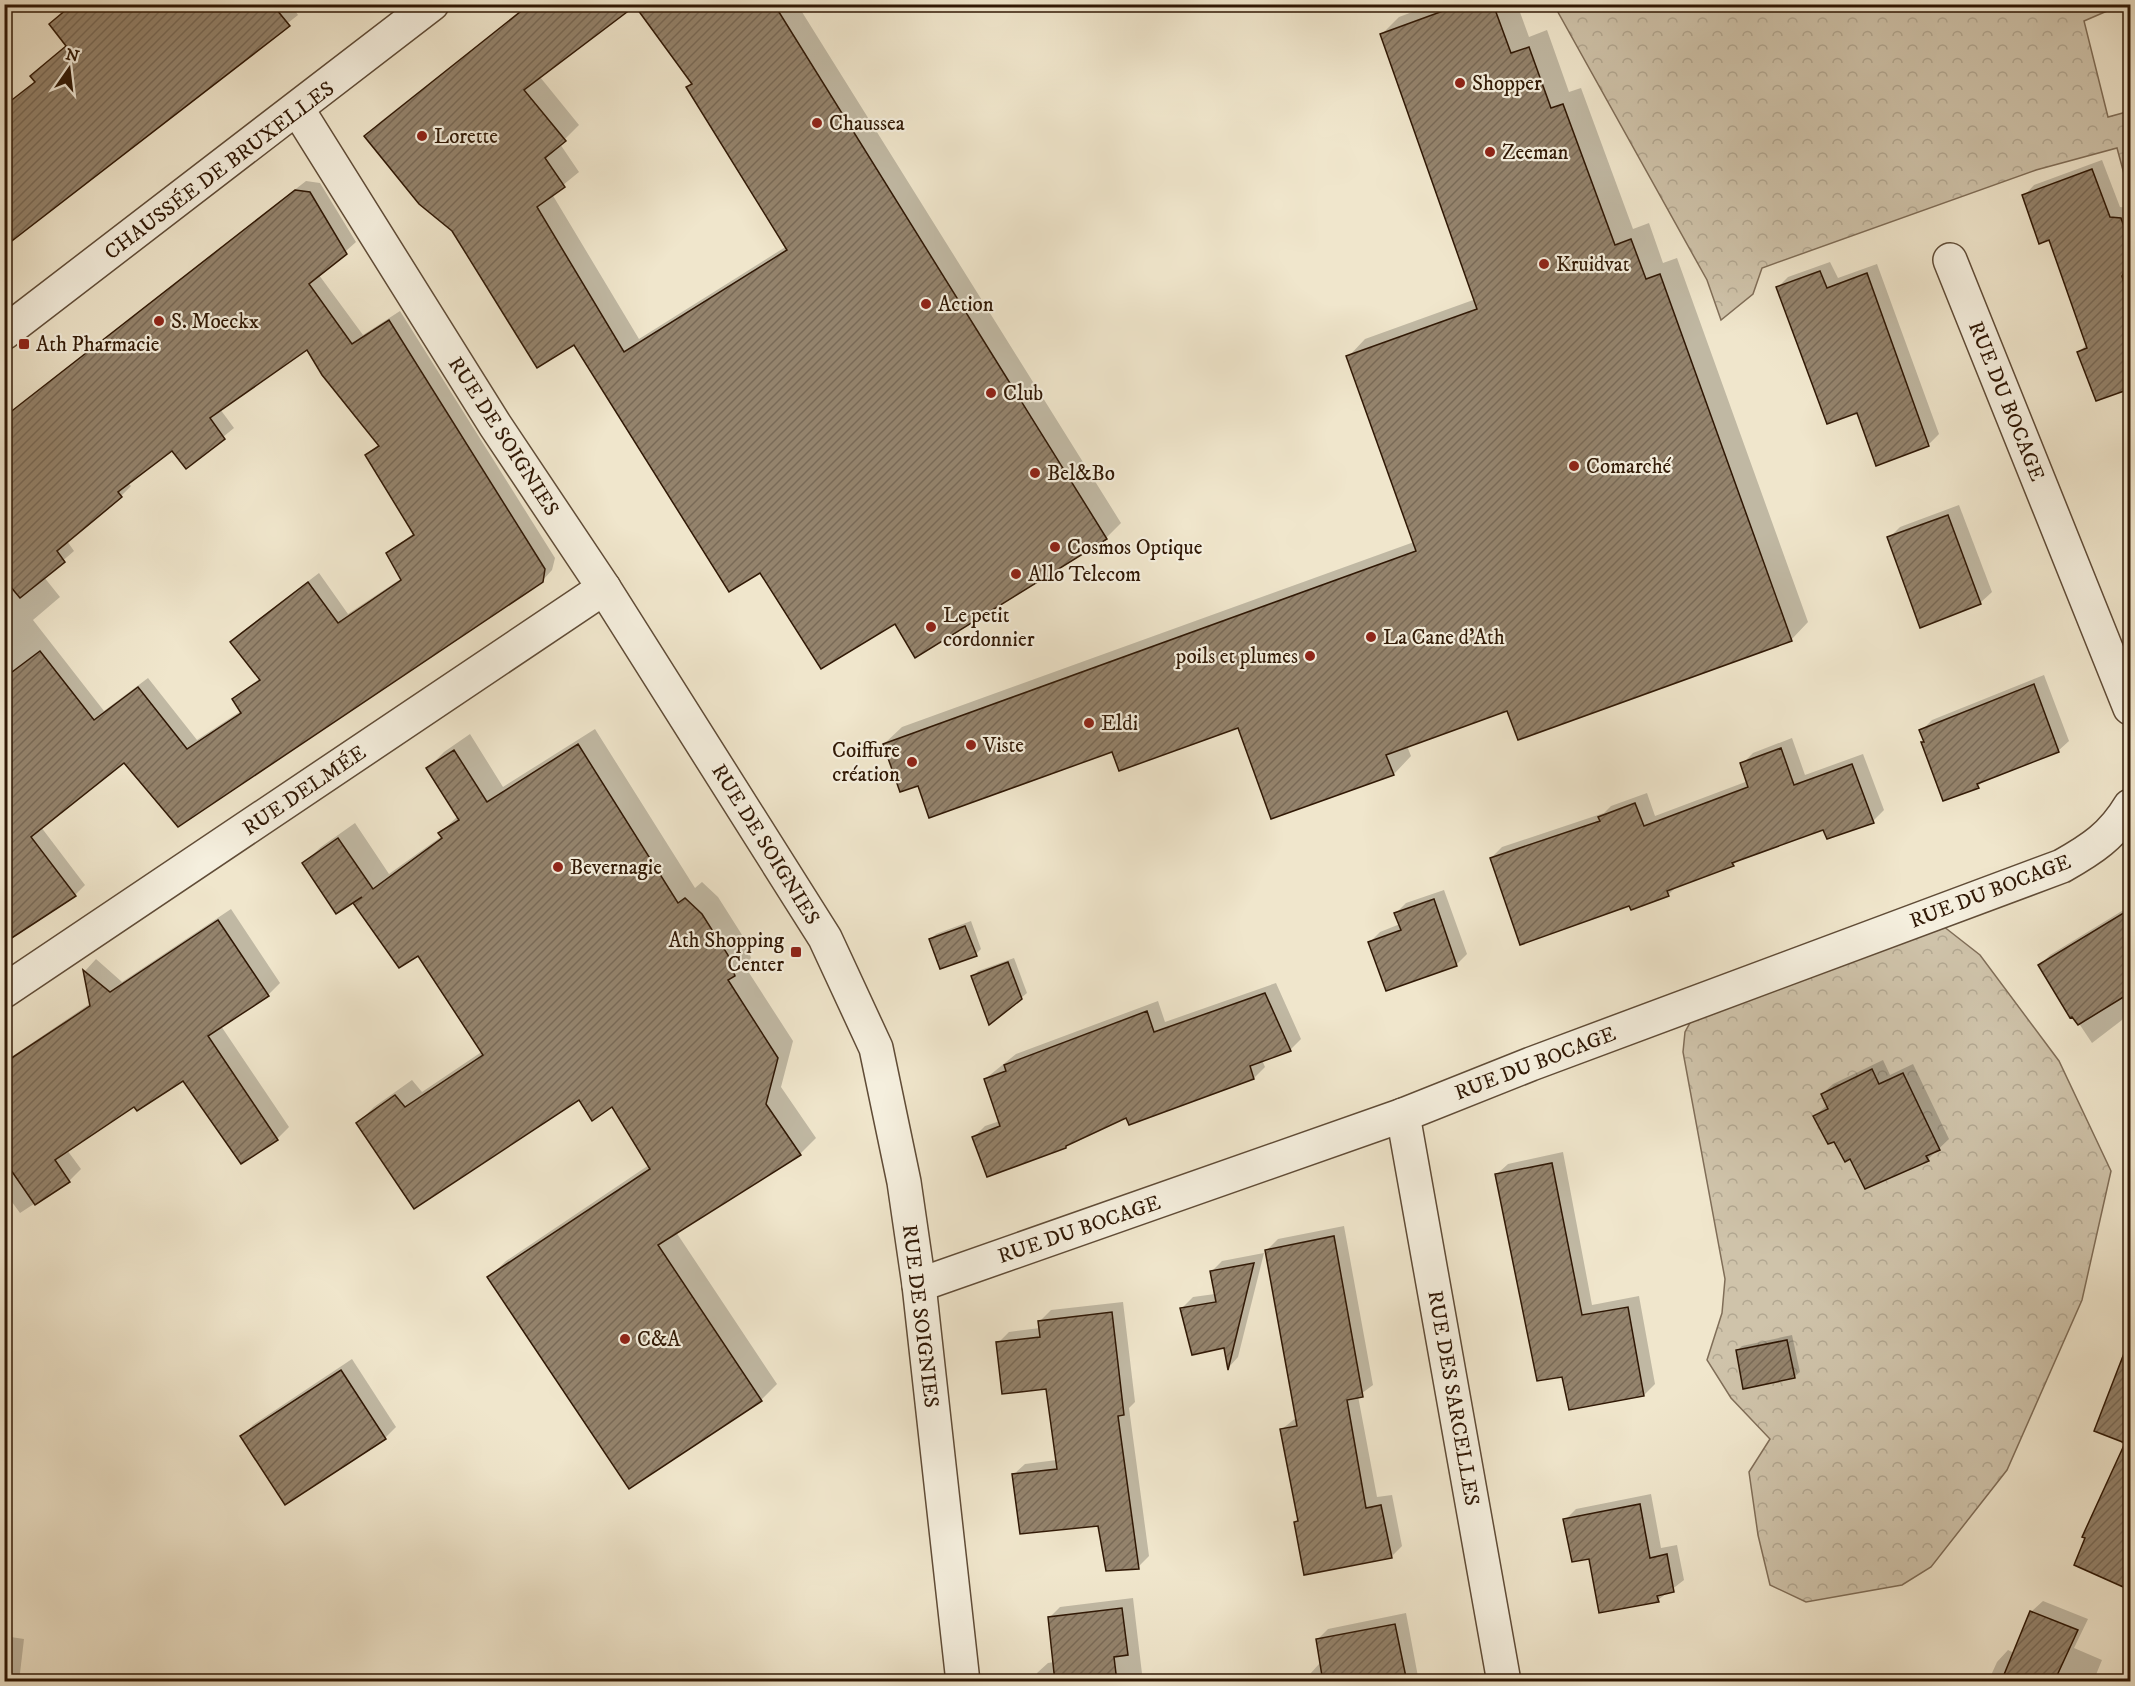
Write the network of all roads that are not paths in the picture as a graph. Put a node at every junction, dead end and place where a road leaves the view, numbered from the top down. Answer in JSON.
{"nodes":[{"id":1,"x":432,"y":4,"type":"edge"},
{"id":2,"x":298,"y":110,"type":"junction"},
{"id":3,"x":1950,"y":260,"type":"dead end"},
{"id":4,"x":4,"y":333,"type":"edge"},
{"id":5,"x":604,"y":588,"type":"junction"},
{"id":6,"x":2130,"y":708,"type":"edge"},
{"id":7,"x":2130,"y":806,"type":"edge"},
{"id":8,"x":4,"y":991,"type":"edge"},
{"id":9,"x":1403,"y":1115,"type":"junction"},
{"id":10,"x":919,"y":1285,"type":"junction"},
{"id":11,"x":963,"y":1682,"type":"edge"},
{"id":12,"x":1504,"y":1682,"type":"edge"}],
"edges":[{"from":1,"to":2,"type":"street","name":"CHAUSSÉE DE BRUXELLES"},
{"from":2,"to":4,"type":"street","name":"CHAUSSÉE DE BRUXELLES"},
{"from":2,"to":5,"type":"street","name":"RUE DE SOIGNIES"},
{"from":3,"to":6,"type":"street","name":"RUE DU BOCAGE"},
{"from":5,"to":8,"type":"street","name":"RUE DELMÉE"},
{"from":5,"to":10,"type":"street","name":"RUE DE SOIGNIES"},
{"from":7,"to":9,"type":"street","name":"RUE DU BOCAGE"},
{"from":9,"to":10,"type":"street","name":"RUE DU BOCAGE"},
{"from":9,"to":12,"type":"street","name":"RUE DES SARCELLES"},
{"from":10,"to":11,"type":"street","name":"RUE DE SOIGNIES"}]}
